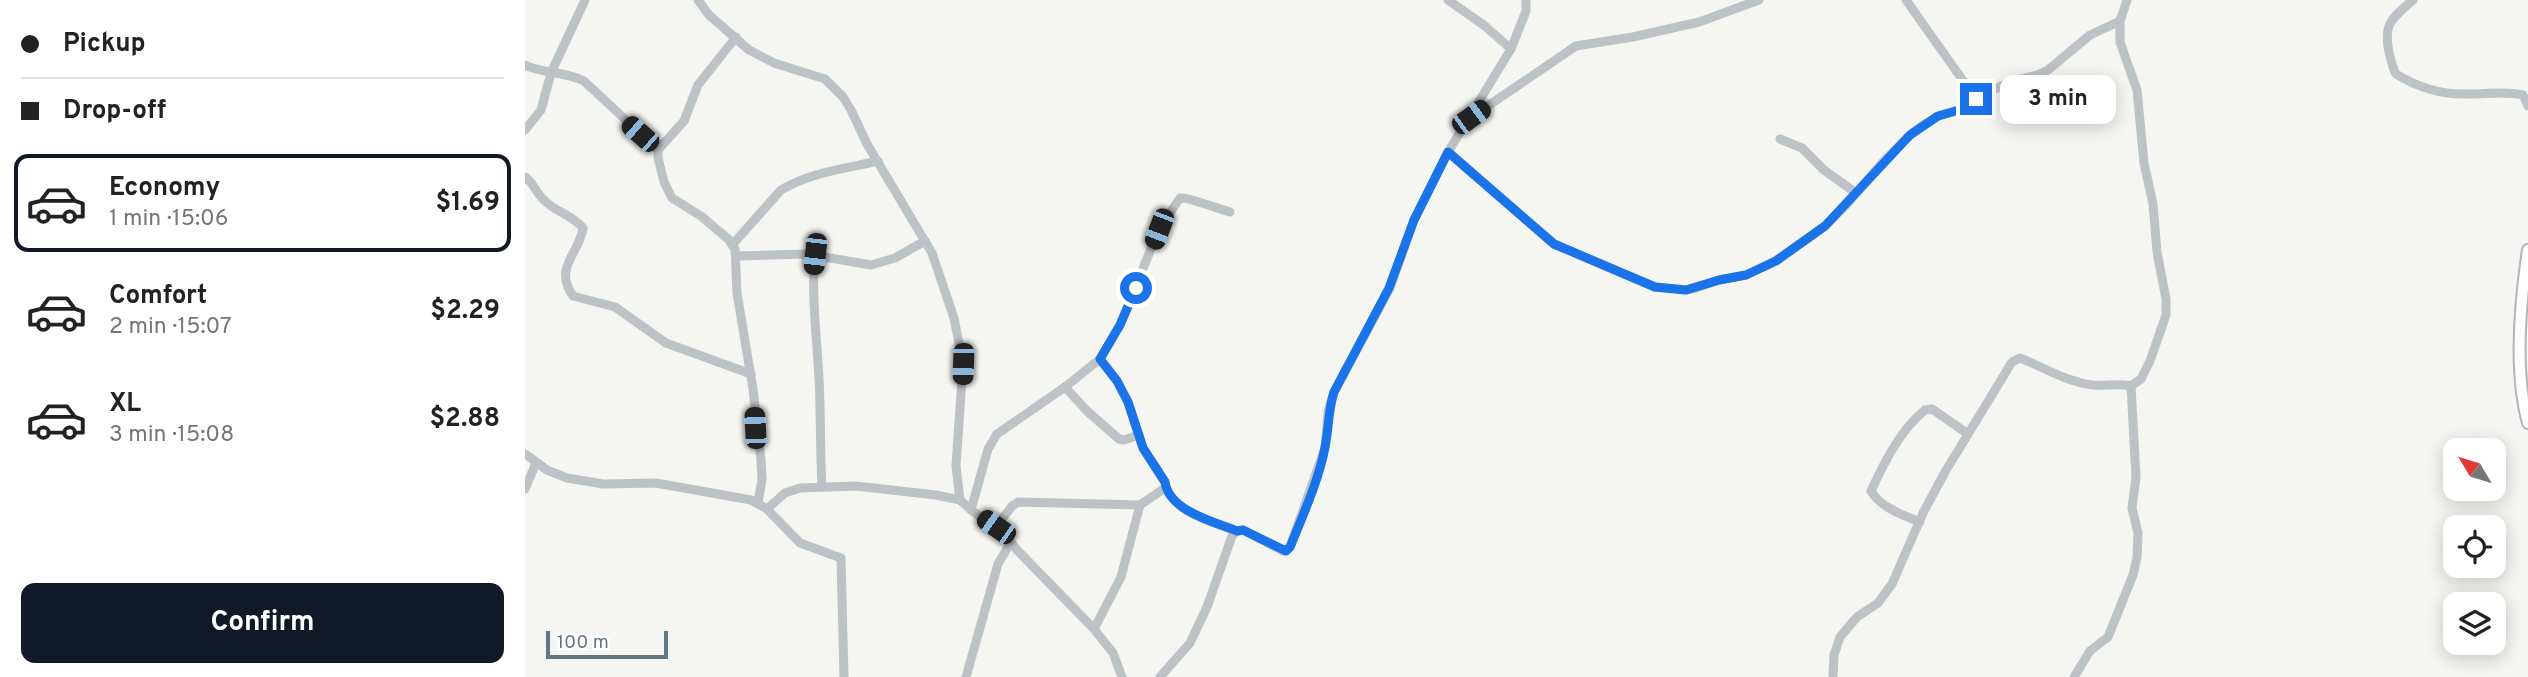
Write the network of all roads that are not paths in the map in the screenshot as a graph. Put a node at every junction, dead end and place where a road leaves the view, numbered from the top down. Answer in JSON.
{"nodes":[{"id":1,"x":585,"y":0,"type":"edge"},
{"id":2,"x":698,"y":0,"type":"edge"},
{"id":3,"x":1448,"y":0,"type":"edge"},
{"id":4,"x":1526,"y":0,"type":"edge"},
{"id":5,"x":1759,"y":0,"type":"edge"},
{"id":6,"x":1906,"y":0,"type":"edge"},
{"id":7,"x":2127,"y":0,"type":"edge"},
{"id":8,"x":2413,"y":0,"type":"edge"},
{"id":9,"x":2120,"y":21,"type":"junction"},
{"id":10,"x":736,"y":37,"type":"junction"},
{"id":11,"x":1511,"y":49,"type":"junction"},
{"id":12,"x":525,"y":65,"type":"edge"},
{"id":13,"x":551,"y":73,"type":"junction"},
{"id":14,"x":1976,"y":99,"type":"junction"},
{"id":15,"x":2528,"y":106,"type":"edge"},
{"id":16,"x":1471,"y":117,"type":"junction"},
{"id":17,"x":525,"y":130,"type":"edge"},
{"id":18,"x":1780,"y":139,"type":"dead end"},
{"id":19,"x":659,"y":150,"type":"junction"},
{"id":20,"x":1448,"y":152,"type":"junction"},
{"id":21,"x":878,"y":162,"type":"junction"},
{"id":22,"x":525,"y":177,"type":"edge"},
{"id":23,"x":1856,"y":192,"type":"junction"},
{"id":24,"x":1230,"y":212,"type":"dead end"},
{"id":25,"x":925,"y":241,"type":"junction"},
{"id":26,"x":733,"y":244,"type":"junction"},
{"id":27,"x":2528,"y":250,"type":"edge"},
{"id":28,"x":815,"y":254,"type":"junction"},
{"id":29,"x":736,"y":256,"type":"junction"},
{"id":30,"x":1100,"y":359,"type":"junction"},
{"id":31,"x":751,"y":374,"type":"junction"},
{"id":32,"x":2131,"y":386,"type":"junction"},
{"id":33,"x":1065,"y":387,"type":"junction"},
{"id":34,"x":2528,"y":423,"type":"edge"},
{"id":35,"x":1968,"y":434,"type":"junction"},
{"id":36,"x":1139,"y":435,"type":"junction"},
{"id":37,"x":525,"y":454,"type":"edge"},
{"id":38,"x":536,"y":463,"type":"junction"},
{"id":39,"x":822,"y":487,"type":"junction"},
{"id":40,"x":1165,"y":488,"type":"junction"},
{"id":41,"x":525,"y":489,"type":"edge"},
{"id":42,"x":960,"y":500,"type":"junction"},
{"id":43,"x":1140,"y":505,"type":"junction"},
{"id":44,"x":762,"y":506,"type":"junction"},
{"id":45,"x":971,"y":510,"type":"junction"},
{"id":46,"x":1920,"y":522,"type":"junction"},
{"id":47,"x":996,"y":527,"type":"junction"},
{"id":48,"x":1237,"y":531,"type":"junction"},
{"id":49,"x":1011,"y":542,"type":"junction"},
{"id":50,"x":1094,"y":629,"type":"junction"},
{"id":51,"x":845,"y":677,"type":"edge"},
{"id":52,"x":965,"y":677,"type":"edge"},
{"id":53,"x":1122,"y":677,"type":"edge"},
{"id":54,"x":1160,"y":677,"type":"edge"},
{"id":55,"x":1833,"y":677,"type":"edge"},
{"id":56,"x":2074,"y":677,"type":"edge"}],
"edges":[{"from":1,"to":13,"type":"street"},
{"from":2,"to":10,"type":"street"},
{"from":3,"to":11,"type":"street"},
{"from":4,"to":11,"type":"street"},
{"from":5,"to":16,"type":"street"},
{"from":6,"to":14,"type":"street"},
{"from":7,"to":9,"type":"street"},
{"from":8,"to":15,"type":"street"},
{"from":9,"to":14,"type":"street"},
{"from":9,"to":32,"type":"street"},
{"from":10,"to":19,"type":"street"},
{"from":10,"to":21,"type":"street"},
{"from":11,"to":16,"type":"street"},
{"from":12,"to":13,"type":"street"},
{"from":13,"to":17,"type":"street"},
{"from":13,"to":19,"type":"street"},
{"from":14,"to":23,"type":"street"},
{"from":16,"to":20,"type":"street"},
{"from":18,"to":23,"type":"street"},
{"from":19,"to":26,"type":"street"},
{"from":20,"to":23,"type":"street"},
{"from":20,"to":48,"type":"street"},
{"from":21,"to":25,"type":"street"},
{"from":21,"to":26,"type":"street"},
{"from":22,"to":31,"type":"street"},
{"from":24,"to":30,"type":"street"},
{"from":25,"to":28,"type":"street"},
{"from":25,"to":42,"type":"street"},
{"from":26,"to":29,"type":"street"},
{"from":27,"to":34,"type":"main road"},
{"from":28,"to":29,"type":"street"},
{"from":28,"to":39,"type":"street"},
{"from":29,"to":31,"type":"street"},
{"from":30,"to":33,"type":"street"},
{"from":30,"to":36,"type":"street"},
{"from":31,"to":44,"type":"street"},
{"from":32,"to":35,"type":"street"},
{"from":32,"to":56,"type":"street"},
{"from":33,"to":36,"type":"street"},
{"from":33,"to":45,"type":"street"},
{"from":35,"to":46,"type":"street"},
{"from":35,"to":46,"type":"street"},
{"from":36,"to":40,"type":"street"},
{"from":37,"to":38,"type":"street"},
{"from":38,"to":41,"type":"street"},
{"from":38,"to":44,"type":"street"},
{"from":39,"to":42,"type":"street"},
{"from":39,"to":44,"type":"street"},
{"from":40,"to":43,"type":"street"},
{"from":40,"to":48,"type":"street"},
{"from":42,"to":45,"type":"street"},
{"from":43,"to":47,"type":"street"},
{"from":43,"to":50,"type":"street"},
{"from":44,"to":51,"type":"street"},
{"from":45,"to":47,"type":"street"},
{"from":46,"to":55,"type":"street"},
{"from":47,"to":49,"type":"street"},
{"from":48,"to":54,"type":"street"},
{"from":49,"to":50,"type":"street"},
{"from":49,"to":52,"type":"street"},
{"from":50,"to":53,"type":"street"}]}
